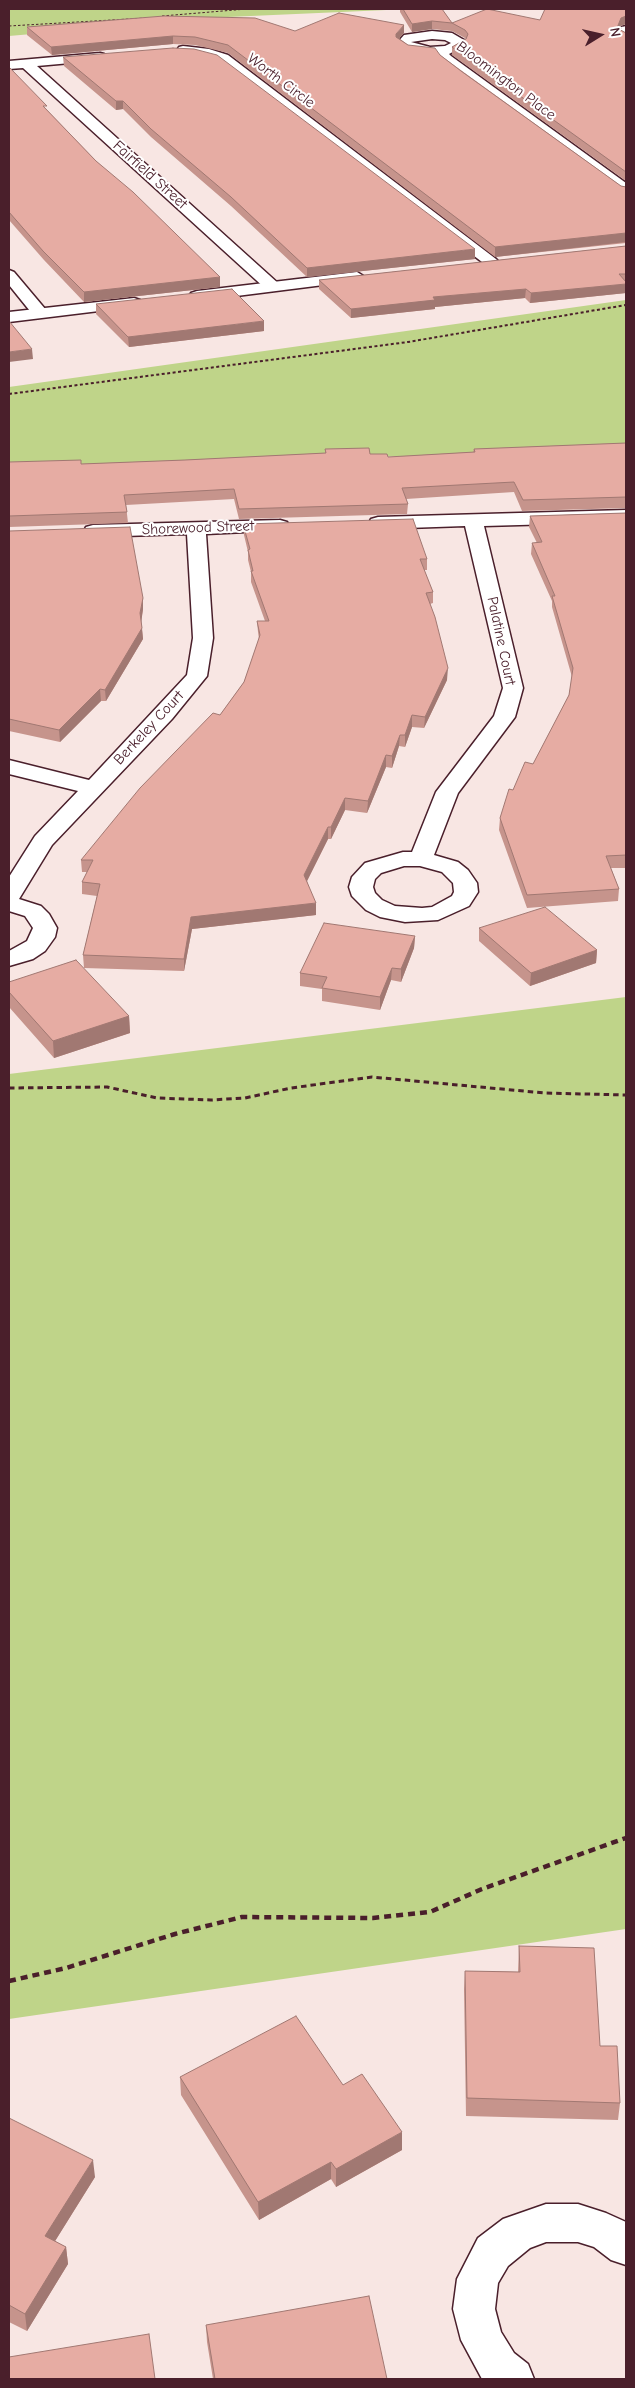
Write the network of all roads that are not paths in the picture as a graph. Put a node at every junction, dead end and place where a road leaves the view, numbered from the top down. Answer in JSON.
{"nodes":[{"id":1,"x":626,"y":30,"type":"edge"},
{"id":2,"x":626,"y":37,"type":"edge"},
{"id":3,"x":173,"y":50,"type":"edge"},
{"id":4,"x":440,"y":50,"type":"dead end"},
{"id":5,"x":115,"y":56,"type":"edge"},
{"id":6,"x":27,"y":64,"type":"junction"},
{"id":7,"x":9,"y":66,"type":"edge"},
{"id":8,"x":626,"y":190,"type":"edge"},
{"id":9,"x":510,"y":260,"type":"edge"},
{"id":10,"x":491,"y":262,"type":"junction"},
{"id":11,"x":471,"y":264,"type":"edge"},
{"id":12,"x":9,"y":275,"type":"edge"},
{"id":13,"x":372,"y":276,"type":"edge"},
{"id":14,"x":273,"y":287,"type":"junction"},
{"id":15,"x":186,"y":297,"type":"edge"},
{"id":16,"x":147,"y":301,"type":"edge"},
{"id":17,"x":40,"y":313,"type":"junction"},
{"id":18,"x":9,"y":317,"type":"edge"},
{"id":19,"x":626,"y":516,"type":"edge"},
{"id":20,"x":473,"y":520,"type":"junction"},
{"id":21,"x":364,"y":523,"type":"edge"},
{"id":22,"x":295,"y":525,"type":"edge"},
{"id":23,"x":196,"y":528,"type":"junction"},
{"id":24,"x":78,"y":532,"type":"edge"},
{"id":25,"x":9,"y":767,"type":"edge"},
{"id":26,"x":94,"y":788,"type":"junction"},
{"id":27,"x":421,"y":859,"type":"dead end"},
{"id":28,"x":9,"y":896,"type":"edge"},
{"id":29,"x":9,"y":903,"type":"edge"},
{"id":30,"x":9,"y":959,"type":"edge"},
{"id":31,"x":626,"y":2246,"type":"edge"},
{"id":32,"x":513,"y":2379,"type":"edge"}],
"edges":[{"from":1,"to":2,"type":"street"},
{"from":3,"to":10,"type":"street","name":"Worth Circle"},
{"from":4,"to":8,"type":"street","name":"Bloomington Place"},
{"from":5,"to":6,"type":"street"},
{"from":6,"to":7,"type":"street"},
{"from":6,"to":14,"type":"street","name":"Fairfield Street"},
{"from":9,"to":10,"type":"street"},
{"from":10,"to":11,"type":"street"},
{"from":12,"to":17,"type":"street"},
{"from":13,"to":14,"type":"street"},
{"from":14,"to":15,"type":"street"},
{"from":16,"to":17,"type":"street"},
{"from":17,"to":18,"type":"street"},
{"from":19,"to":20,"type":"street"},
{"from":20,"to":21,"type":"street"},
{"from":20,"to":27,"type":"street","name":"Palatine Court"},
{"from":22,"to":23,"type":"street","name":"Shorewood Street"},
{"from":23,"to":24,"type":"street","name":"Shorewood Street"},
{"from":23,"to":26,"type":"street","name":"Berkeley Court"},
{"from":25,"to":26,"type":"street"},
{"from":26,"to":28,"type":"street","name":"Berkeley Court"},
{"from":29,"to":30,"type":"street"},
{"from":31,"to":32,"type":"street"}]}
